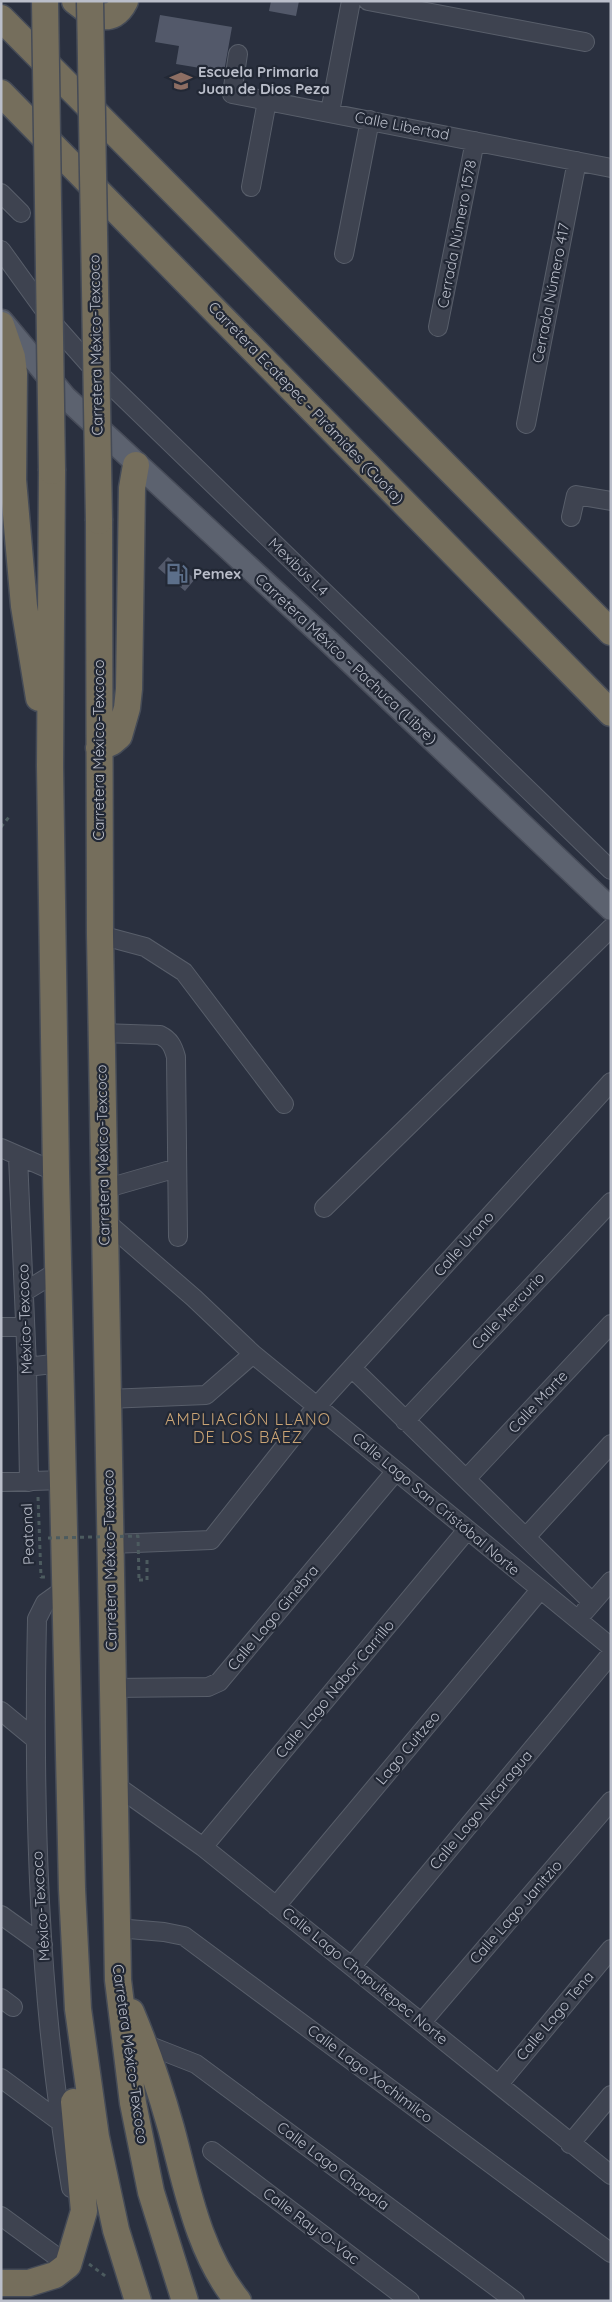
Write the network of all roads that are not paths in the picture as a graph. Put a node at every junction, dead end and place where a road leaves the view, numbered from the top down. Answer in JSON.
{"nodes":[{"id":1,"x":45,"y":1,"type":"edge"},
{"id":2,"x":75,"y":1,"type":"edge"},
{"id":3,"x":90,"y":1,"type":"edge"},
{"id":4,"x":125,"y":1,"type":"edge"},
{"id":5,"x":351,"y":1,"type":"edge"},
{"id":6,"x":368,"y":1,"type":"edge"},
{"id":7,"x":1,"y":18,"type":"edge"},
{"id":8,"x":585,"y":42,"type":"dead end"},
{"id":9,"x":238,"y":54,"type":"dead end"},
{"id":10,"x":1,"y":93,"type":"edge"},
{"id":11,"x":268,"y":101,"type":"junction"},
{"id":12,"x":330,"y":112,"type":"junction"},
{"id":13,"x":370,"y":120,"type":"junction"},
{"id":14,"x":476,"y":141,"type":"junction"},
{"id":15,"x":577,"y":161,"type":"junction"},
{"id":16,"x":611,"y":168,"type":"edge"},
{"id":17,"x":251,"y":187,"type":"dead end"},
{"id":18,"x":1,"y":193,"type":"edge"},
{"id":19,"x":21,"y":213,"type":"dead end"},
{"id":20,"x":1,"y":250,"type":"edge"},
{"id":21,"x":344,"y":254,"type":"dead end"},
{"id":22,"x":1,"y":320,"type":"edge"},
{"id":23,"x":1,"y":325,"type":"edge"},
{"id":24,"x":438,"y":327,"type":"dead end"},
{"id":25,"x":526,"y":424,"type":"dead end"},
{"id":26,"x":136,"y":465,"type":"junction"},
{"id":27,"x":611,"y":501,"type":"edge"},
{"id":28,"x":571,"y":517,"type":"dead end"},
{"id":29,"x":611,"y":632,"type":"edge"},
{"id":30,"x":611,"y":713,"type":"edge"},
{"id":31,"x":50,"y":744,"type":"junction"},
{"id":32,"x":99,"y":748,"type":"junction"},
{"id":33,"x":611,"y":870,"type":"edge"},
{"id":34,"x":611,"y":909,"type":"edge"},
{"id":35,"x":611,"y":928,"type":"edge"},
{"id":36,"x":100,"y":935,"type":"junction"},
{"id":37,"x":101,"y":1033,"type":"junction"},
{"id":38,"x":611,"y":1082,"type":"edge"},
{"id":39,"x":284,"y":1104,"type":"dead end"},
{"id":40,"x":1,"y":1149,"type":"edge"},
{"id":41,"x":18,"y":1157,"type":"junction"},
{"id":42,"x":177,"y":1168,"type":"junction"},
{"id":43,"x":56,"y":1172,"type":"junction"},
{"id":44,"x":104,"y":1188,"type":"junction"},
{"id":45,"x":611,"y":1202,"type":"edge"},
{"id":46,"x":324,"y":1208,"type":"dead end"},
{"id":47,"x":104,"y":1220,"type":"junction"},
{"id":48,"x":178,"y":1237,"type":"dead end"},
{"id":49,"x":58,"y":1271,"type":"junction"},
{"id":50,"x":24,"y":1292,"type":"junction"},
{"id":51,"x":611,"y":1324,"type":"edge"},
{"id":52,"x":24,"y":1327,"type":"junction"},
{"id":53,"x":1,"y":1328,"type":"edge"},
{"id":54,"x":254,"y":1354,"type":"junction"},
{"id":55,"x":61,"y":1363,"type":"junction"},
{"id":56,"x":27,"y":1367,"type":"junction"},
{"id":57,"x":352,"y":1368,"type":"junction"},
{"id":58,"x":107,"y":1399,"type":"junction"},
{"id":59,"x":317,"y":1406,"type":"junction"},
{"id":60,"x":405,"y":1421,"type":"junction"},
{"id":61,"x":611,"y":1444,"type":"edge"},
{"id":62,"x":396,"y":1471,"type":"junction"},
{"id":63,"x":64,"y":1480,"type":"junction"},
{"id":64,"x":466,"y":1480,"type":"junction"},
{"id":65,"x":1,"y":1482,"type":"edge"},
{"id":66,"x":33,"y":1482,"type":"junction"},
{"id":67,"x":467,"y":1530,"type":"junction"},
{"id":68,"x":526,"y":1537,"type":"junction"},
{"id":69,"x":111,"y":1544,"type":"junction"},
{"id":70,"x":611,"y":1581,"type":"edge"},
{"id":71,"x":58,"y":1583,"type":"junction"},
{"id":72,"x":540,"y":1590,"type":"junction"},
{"id":73,"x":592,"y":1602,"type":"junction"},
{"id":74,"x":577,"y":1619,"type":"junction"},
{"id":75,"x":611,"y":1647,"type":"edge"},
{"id":76,"x":611,"y":1654,"type":"edge"},
{"id":77,"x":112,"y":1688,"type":"junction"},
{"id":78,"x":1,"y":1711,"type":"edge"},
{"id":79,"x":34,"y":1739,"type":"junction"},
{"id":80,"x":114,"y":1784,"type":"junction"},
{"id":81,"x":611,"y":1801,"type":"edge"},
{"id":82,"x":203,"y":1847,"type":"junction"},
{"id":83,"x":276,"y":1906,"type":"junction"},
{"id":84,"x":1,"y":1915,"type":"edge"},
{"id":85,"x":116,"y":1928,"type":"junction"},
{"id":86,"x":43,"y":1946,"type":"junction"},
{"id":87,"x":611,"y":1949,"type":"edge"},
{"id":88,"x":352,"y":1966,"type":"junction"},
{"id":89,"x":118,"y":1980,"type":"junction"},
{"id":90,"x":78,"y":2009,"type":"junction"},
{"id":91,"x":422,"y":2022,"type":"junction"},
{"id":92,"x":145,"y":2044,"type":"junction"},
{"id":93,"x":1,"y":2078,"type":"edge"},
{"id":94,"x":499,"y":2084,"type":"junction"},
{"id":95,"x":611,"y":2095,"type":"edge"},
{"id":96,"x":59,"y":2122,"type":"junction"},
{"id":97,"x":570,"y":2144,"type":"junction"},
{"id":98,"x":212,"y":2152,"type":"dead end"},
{"id":99,"x":611,"y":2175,"type":"edge"},
{"id":100,"x":1,"y":2216,"type":"edge"},
{"id":101,"x":73,"y":2251,"type":"junction"},
{"id":102,"x":611,"y":2253,"type":"edge"},
{"id":103,"x":1,"y":2283,"type":"edge"},
{"id":104,"x":138,"y":2299,"type":"edge"},
{"id":105,"x":185,"y":2301,"type":"edge"},
{"id":106,"x":238,"y":2301,"type":"edge"},
{"id":107,"x":410,"y":2301,"type":"edge"},
{"id":108,"x":515,"y":2301,"type":"edge"}],
"edges":[{"from":1,"to":31,"type":"highway","bridge":true},
{"from":2,"to":4,"type":"highway"},
{"from":3,"to":32,"type":"highway","name":"Carretera México-Texcoco","bridge":true},
{"from":5,"to":12,"type":"street"},
{"from":6,"to":8,"type":"street"},
{"from":7,"to":29,"type":"highway"},
{"from":9,"to":11,"type":"street","name":"Calle Libertad"},
{"from":10,"to":30,"type":"highway","name":"Carretera Ecatepec - Pirámides (Cuota)"},
{"from":11,"to":12,"type":"street","name":"Calle Libertad"},
{"from":11,"to":17,"type":"street"},
{"from":12,"to":13,"type":"street","name":"Calle Libertad"},
{"from":13,"to":14,"type":"street","name":"Calle Libertad"},
{"from":13,"to":21,"type":"street"},
{"from":14,"to":15,"type":"street","name":"Calle Libertad"},
{"from":14,"to":24,"type":"street","name":"Cerrada Número 1578"},
{"from":15,"to":16,"type":"street","name":"Calle Libertad"},
{"from":15,"to":25,"type":"street","name":"Cerrada Número 417"},
{"from":18,"to":19,"type":"street"},
{"from":20,"to":33,"type":"street","name":"Mexibús L4"},
{"from":22,"to":26,"type":"main road","name":"Carretera México - Pachuca (Libre)"},
{"from":23,"to":31,"type":"highway"},
{"from":26,"to":32,"type":"highway"},
{"from":26,"to":34,"type":"main road","name":"Carretera México - Pachuca (Libre)"},
{"from":27,"to":28,"type":"street"},
{"from":31,"to":43,"type":"highway"},
{"from":32,"to":36,"type":"highway","name":"Carretera México-Texcoco"},
{"from":35,"to":46,"type":"street"},
{"from":36,"to":37,"type":"highway","name":"Carretera México-Texcoco"},
{"from":36,"to":39,"type":"street"},
{"from":37,"to":42,"type":"street"},
{"from":37,"to":44,"type":"highway","name":"Carretera México-Texcoco"},
{"from":38,"to":57,"type":"street","name":"Calle Urano"},
{"from":40,"to":41,"type":"street"},
{"from":41,"to":43,"type":"street"},
{"from":41,"to":50,"type":"street","name":"México-Texcoco"},
{"from":42,"to":44,"type":"street"},
{"from":42,"to":48,"type":"street"},
{"from":43,"to":49,"type":"highway"},
{"from":44,"to":47,"type":"highway","name":"Carretera México-Texcoco"},
{"from":45,"to":60,"type":"street","name":"Calle Mercurio"},
{"from":47,"to":54,"type":"street","name":"Calle Lago San Cristóbal Norte"},
{"from":47,"to":58,"type":"highway","name":"Carretera México-Texcoco"},
{"from":49,"to":50,"type":"street"},
{"from":49,"to":55,"type":"highway"},
{"from":50,"to":52,"type":"street","name":"México-Texcoco"},
{"from":51,"to":64,"type":"street","name":"Calle Marte"},
{"from":52,"to":53,"type":"street"},
{"from":52,"to":56,"type":"street","name":"México-Texcoco"},
{"from":54,"to":58,"type":"street"},
{"from":54,"to":59,"type":"street","name":"Calle Lago San Cristóbal Norte"},
{"from":55,"to":56,"type":"street"},
{"from":55,"to":63,"type":"highway"},
{"from":56,"to":66,"type":"street","name":"México-Texcoco"},
{"from":57,"to":59,"type":"street","name":"Calle Urano"},
{"from":57,"to":60,"type":"street","name":"Calle Lago San Cristóbal Norte"},
{"from":58,"to":69,"type":"highway","name":"Carretera México-Texcoco"},
{"from":59,"to":62,"type":"street","name":"Calle Lago San Cristóbal Norte"},
{"from":59,"to":69,"type":"street","name":"Calle Urano"},
{"from":60,"to":64,"type":"street","name":"Calle Lago San Cristóbal Norte"},
{"from":61,"to":68,"type":"street"},
{"from":62,"to":67,"type":"street","name":"Calle Lago San Cristóbal Norte"},
{"from":62,"to":77,"type":"street","name":"Calle Lago Ginebra"},
{"from":63,"to":66,"type":"street"},
{"from":63,"to":71,"type":"highway"},
{"from":64,"to":68,"type":"street","name":"Calle Lago San Cristóbal Norte"},
{"from":65,"to":66,"type":"street"},
{"from":67,"to":72,"type":"street","name":"Calle Lago San Cristóbal Norte"},
{"from":67,"to":82,"type":"street","name":"Calle Lago Nabor Carrillo"},
{"from":68,"to":73,"type":"street","name":"Calle Lago San Cristóbal Norte"},
{"from":69,"to":77,"type":"highway","name":"Carretera México-Texcoco"},
{"from":70,"to":73,"type":"street"},
{"from":71,"to":79,"type":"street","name":"México-Texcoco"},
{"from":71,"to":90,"type":"highway"},
{"from":72,"to":74,"type":"street","name":"Calle Lago San Cristóbal Norte"},
{"from":72,"to":83,"type":"street","name":"Lago Cuitzeo"},
{"from":73,"to":74,"type":"street"},
{"from":74,"to":75,"type":"street","name":"Calle Lago San Cristóbal Norte"},
{"from":76,"to":88,"type":"street","name":"Calle Lago Nicaragua"},
{"from":77,"to":80,"type":"highway","name":"Carretera México-Texcoco"},
{"from":78,"to":79,"type":"street"},
{"from":79,"to":86,"type":"street","name":"México-Texcoco"},
{"from":80,"to":82,"type":"street","name":"Calle Lago Chapultepec Norte"},
{"from":80,"to":85,"type":"highway","name":"Carretera México-Texcoco"},
{"from":81,"to":91,"type":"street","name":"Calle Lago Janitzio"},
{"from":82,"to":83,"type":"street","name":"Calle Lago Chapultepec Norte"},
{"from":83,"to":88,"type":"street","name":"Calle Lago Chapultepec Norte"},
{"from":84,"to":86,"type":"street"},
{"from":85,"to":89,"type":"highway","name":"Carretera México-Texcoco"},
{"from":85,"to":102,"type":"street","name":"Calle Lago Xochimilco"},
{"from":86,"to":96,"type":"street","name":"México-Texcoco"},
{"from":87,"to":94,"type":"street","name":"Calle Lago Tena"},
{"from":88,"to":91,"type":"street","name":"Calle Lago Chapultepec Norte"},
{"from":89,"to":92,"type":"highway"},
{"from":89,"to":105,"type":"highway","name":"Carretera México-Texcoco"},
{"from":90,"to":101,"type":"highway"},
{"from":90,"to":104,"type":"highway"},
{"from":91,"to":94,"type":"street","name":"Calle Lago Chapultepec Norte"},
{"from":92,"to":106,"type":"highway"},
{"from":92,"to":108,"type":"street","name":"Calle Lago Chapala"},
{"from":93,"to":96,"type":"street"},
{"from":94,"to":97,"type":"street","name":"Calle Lago Chapultepec Norte"},
{"from":95,"to":97,"type":"street"},
{"from":96,"to":101,"type":"street","name":"México-Texcoco"},
{"from":97,"to":99,"type":"street","name":"Calle Lago Chapultepec Norte"},
{"from":98,"to":107,"type":"street","name":"Calle Ray-O-Vac"},
{"from":100,"to":101,"type":"street"},
{"from":101,"to":103,"type":"highway"}]}
